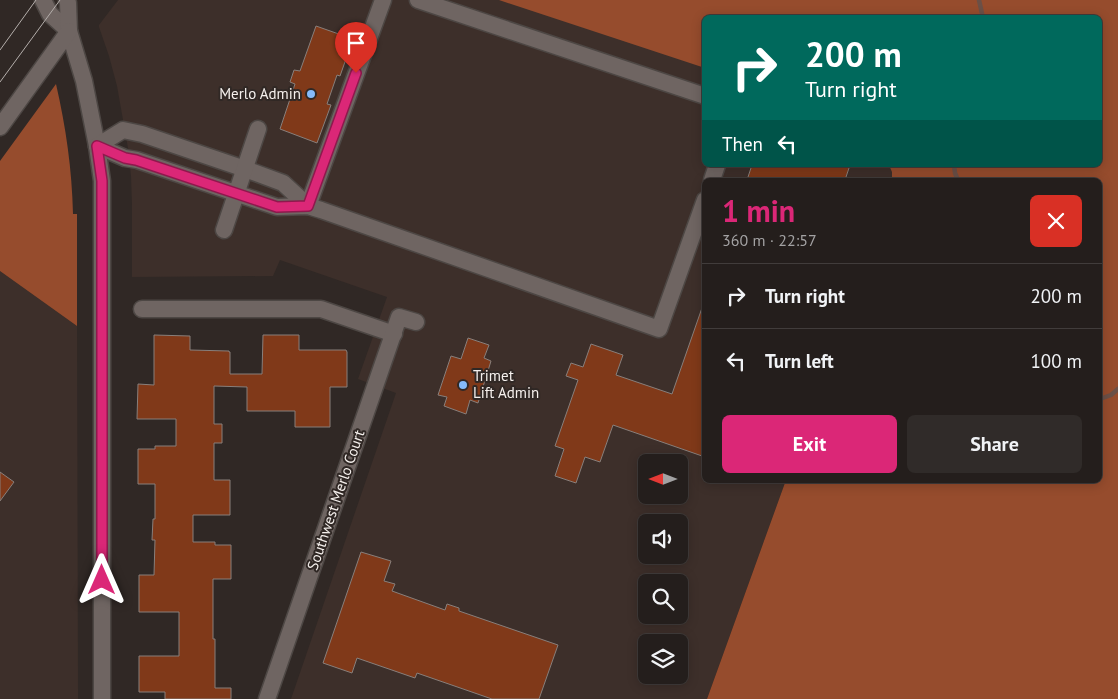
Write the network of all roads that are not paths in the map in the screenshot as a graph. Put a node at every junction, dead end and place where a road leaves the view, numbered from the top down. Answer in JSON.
{"nodes":[{"id":1,"x":43,"y":0,"type":"edge"},
{"id":2,"x":67,"y":0,"type":"edge"},
{"id":3,"x":383,"y":0,"type":"edge"},
{"id":4,"x":418,"y":0,"type":"edge"},
{"id":5,"x":69,"y":32,"type":"junction"},
{"id":6,"x":702,"y":95,"type":"edge"},
{"id":7,"x":0,"y":127,"type":"edge"},
{"id":8,"x":258,"y":129,"type":"dead end"},
{"id":9,"x":97,"y":146,"type":"junction"},
{"id":10,"x":245,"y":168,"type":"junction"},
{"id":11,"x":236,"y":193,"type":"junction"},
{"id":12,"x":308,"y":206,"type":"junction"},
{"id":13,"x":702,"y":208,"type":"edge"},
{"id":14,"x":224,"y":230,"type":"dead end"},
{"id":15,"x":142,"y":309,"type":"dead end"},
{"id":16,"x":416,"y":322,"type":"dead end"},
{"id":17,"x":394,"y":334,"type":"junction"},
{"id":18,"x":102,"y":699,"type":"edge"},
{"id":19,"x":267,"y":699,"type":"edge"}],
"edges":[{"from":1,"to":5,"type":"street"},
{"from":2,"to":5,"type":"street"},
{"from":3,"to":12,"type":"street"},
{"from":4,"to":6,"type":"street"},
{"from":5,"to":7,"type":"street"},
{"from":5,"to":9,"type":"street"},
{"from":8,"to":10,"type":"street"},
{"from":9,"to":10,"type":"street"},
{"from":9,"to":11,"type":"street"},
{"from":9,"to":18,"type":"street"},
{"from":10,"to":11,"type":"street"},
{"from":10,"to":12,"type":"street"},
{"from":11,"to":12,"type":"street"},
{"from":11,"to":14,"type":"street"},
{"from":12,"to":13,"type":"street"},
{"from":15,"to":17,"type":"street"},
{"from":16,"to":17,"type":"street","name":"Southwest Merlo Court"},
{"from":17,"to":19,"type":"street","name":"Southwest Merlo Court"}]}
